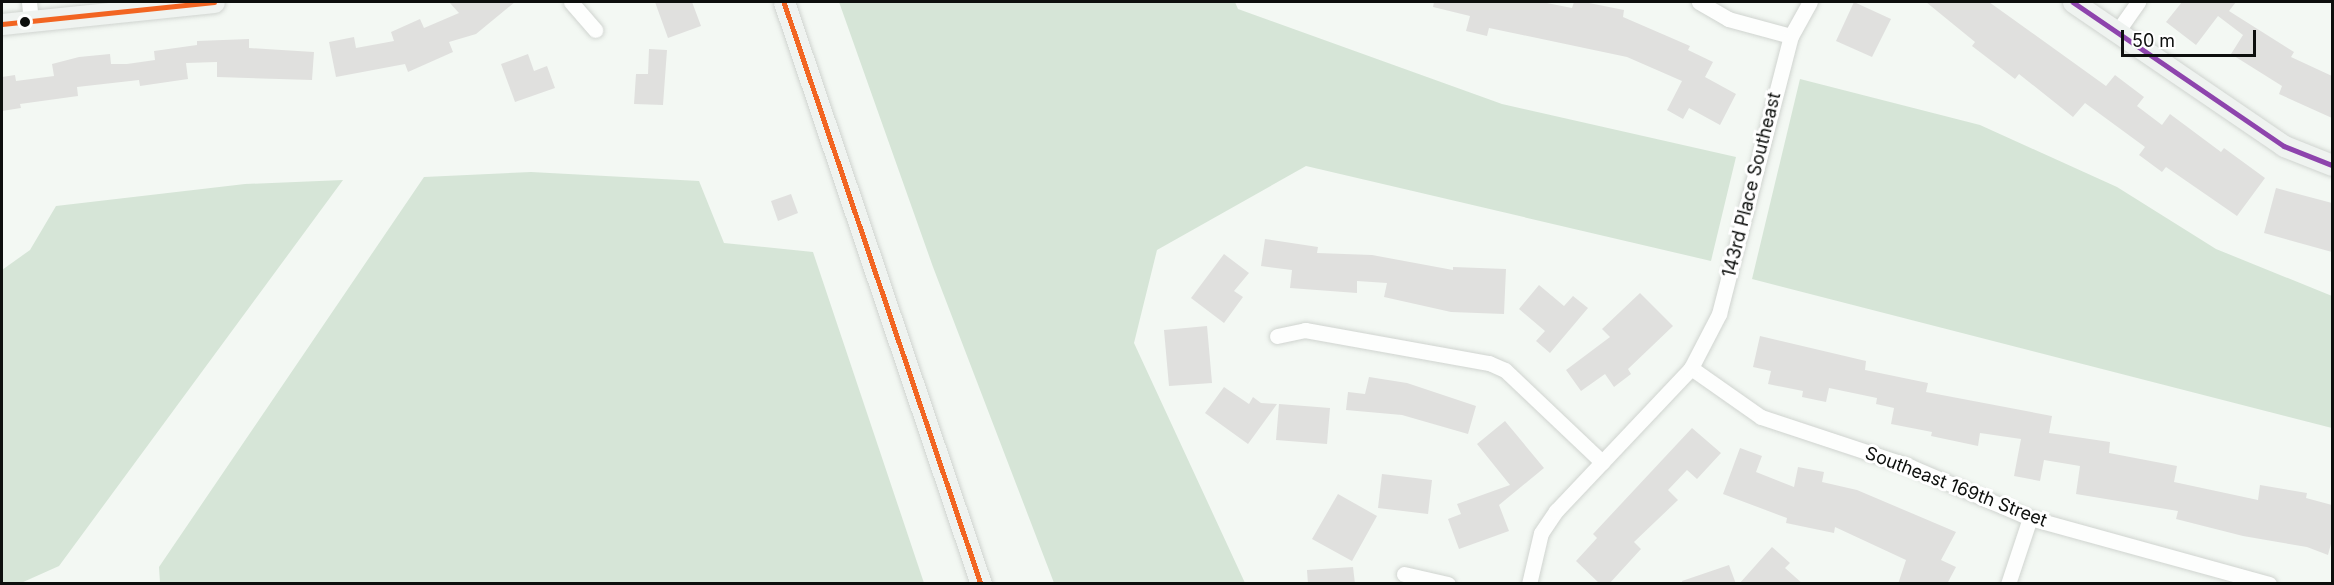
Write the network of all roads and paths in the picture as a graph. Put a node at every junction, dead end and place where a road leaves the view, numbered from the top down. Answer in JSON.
{"nodes":[{"id":1,"x":214,"y":2,"type":"edge"},
{"id":2,"x":571,"y":2,"type":"edge"},
{"id":3,"x":784,"y":2,"type":"edge"},
{"id":4,"x":1699,"y":2,"type":"edge"},
{"id":5,"x":1810,"y":2,"type":"edge"},
{"id":6,"x":2073,"y":2,"type":"edge"},
{"id":7,"x":2138,"y":2,"type":"edge"},
{"id":8,"x":30,"y":11,"type":"edge"},
{"id":9,"x":2,"y":24,"type":"edge"},
{"id":10,"x":595,"y":30,"type":"dead end"},
{"id":11,"x":2117,"y":32,"type":"junction"},
{"id":12,"x":1791,"y":36,"type":"junction"},
{"id":13,"x":2332,"y":165,"type":"edge"},
{"id":14,"x":1277,"y":336,"type":"dead end"},
{"id":15,"x":1691,"y":368,"type":"junction"},
{"id":16,"x":1602,"y":462,"type":"junction"},
{"id":17,"x":2030,"y":518,"type":"junction"},
{"id":18,"x":1404,"y":574,"type":"dead end"},
{"id":19,"x":981,"y":584,"type":"edge"},
{"id":20,"x":1448,"y":584,"type":"edge"},
{"id":21,"x":1529,"y":584,"type":"edge"},
{"id":22,"x":2008,"y":584,"type":"edge"},
{"id":23,"x":2269,"y":584,"type":"edge"}],
"edges":[{"from":1,"to":8,"type":"main road"},
{"from":2,"to":10,"type":"street"},
{"from":3,"to":19,"type":"main road"},
{"from":4,"to":12,"type":"street"},
{"from":5,"to":12,"type":"street","name":"143rd Place Southeast"},
{"from":6,"to":11,"type":"main road"},
{"from":7,"to":11,"type":"street"},
{"from":8,"to":9,"type":"main road"},
{"from":11,"to":13,"type":"main road"},
{"from":12,"to":15,"type":"street","name":"143rd Place Southeast"},
{"from":14,"to":16,"type":"street"},
{"from":15,"to":16,"type":"street","name":"143rd Place Southeast"},
{"from":15,"to":17,"type":"street","name":"Southeast 169th Street"},
{"from":16,"to":21,"type":"street","name":"143rd Place Southeast"},
{"from":17,"to":22,"type":"street"},
{"from":17,"to":23,"type":"street","name":"Southeast 169th Street"},
{"from":18,"to":20,"type":"street"}]}
